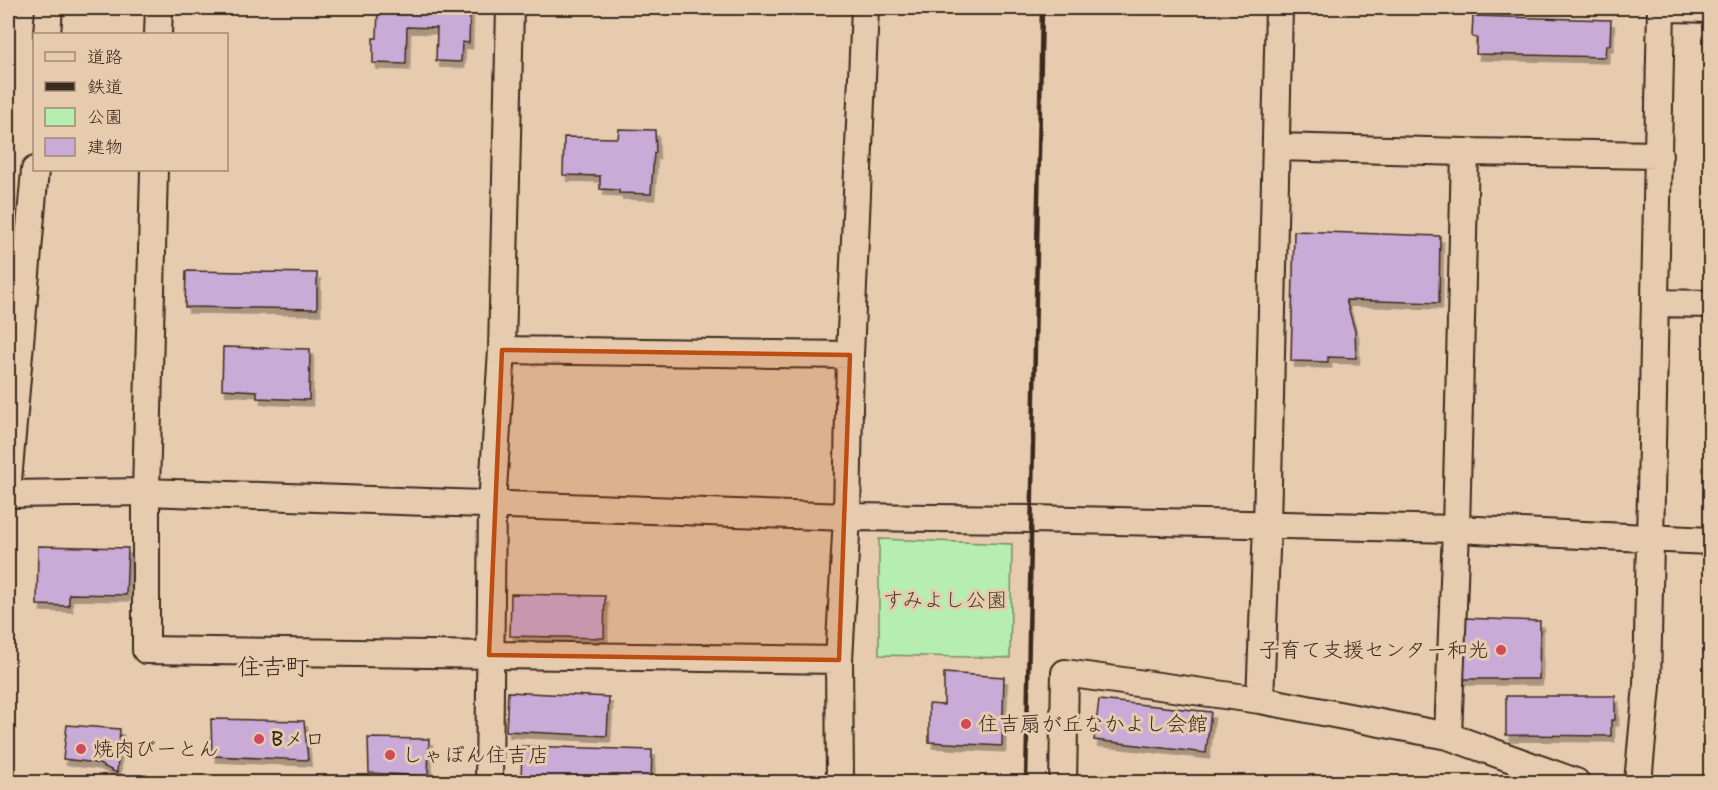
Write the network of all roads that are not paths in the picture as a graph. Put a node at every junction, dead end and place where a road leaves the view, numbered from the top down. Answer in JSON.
{"nodes":[{"id":1,"x":49,"y":8,"type":"edge"},
{"id":2,"x":159,"y":8,"type":"edge"},
{"id":3,"x":510,"y":8,"type":"edge"},
{"id":4,"x":865,"y":8,"type":"edge"},
{"id":5,"x":1279,"y":8,"type":"edge"},
{"id":6,"x":1661,"y":8,"type":"edge"},
{"id":7,"x":1674,"y":8,"type":"edge"},
{"id":8,"x":1710,"y":9,"type":"edge"},
{"id":9,"x":47,"y":33,"type":"edge"},
{"id":10,"x":158,"y":33,"type":"edge"},
{"id":11,"x":1276,"y":147,"type":"junction"},
{"id":12,"x":1465,"y":152,"type":"junction"},
{"id":13,"x":1659,"y":155,"type":"junction"},
{"id":14,"x":35,"y":171,"type":"edge"},
{"id":15,"x":154,"y":171,"type":"edge"},
{"id":16,"x":17,"y":273,"type":"edge"},
{"id":17,"x":1655,"y":303,"type":"junction"},
{"id":18,"x":1710,"y":304,"type":"edge"},
{"id":19,"x":502,"y":350,"type":"junction"},
{"id":20,"x":850,"y":355,"type":"junction"},
{"id":21,"x":8,"y":481,"type":"edge"},
{"id":22,"x":146,"y":492,"type":"junction"},
{"id":23,"x":8,"y":494,"type":"edge"},
{"id":24,"x":492,"y":505,"type":"junction"},
{"id":25,"x":847,"y":517,"type":"junction"},
{"id":26,"x":1267,"y":526,"type":"junction"},
{"id":27,"x":1456,"y":529,"type":"junction"},
{"id":28,"x":1650,"y":539,"type":"junction"},
{"id":29,"x":1710,"y":541,"type":"edge"},
{"id":30,"x":489,"y":655,"type":"junction"},
{"id":31,"x":839,"y":660,"type":"junction"},
{"id":32,"x":1260,"y":700,"type":"junction"},
{"id":33,"x":1448,"y":736,"type":"junction"},
{"id":34,"x":489,"y":783,"type":"edge"},
{"id":35,"x":840,"y":783,"type":"edge"},
{"id":36,"x":1063,"y":783,"type":"edge"},
{"id":37,"x":1576,"y":783,"type":"edge"},
{"id":38,"x":1638,"y":783,"type":"edge"}],
"edges":[{"from":1,"to":9,"type":"street"},
{"from":2,"to":10,"type":"street"},
{"from":3,"to":19,"type":"street"},
{"from":4,"to":20,"type":"street"},
{"from":5,"to":11,"type":"street"},
{"from":6,"to":13,"type":"street"},
{"from":7,"to":8,"type":"street"},
{"from":11,"to":12,"type":"street"},
{"from":11,"to":26,"type":"street"},
{"from":12,"to":13,"type":"street"},
{"from":12,"to":27,"type":"street"},
{"from":13,"to":17,"type":"street"},
{"from":14,"to":16,"type":"street"},
{"from":15,"to":22,"type":"street"},
{"from":16,"to":21,"type":"street"},
{"from":17,"to":18,"type":"street"},
{"from":17,"to":28,"type":"street"},
{"from":19,"to":20,"type":"street"},
{"from":19,"to":24,"type":"street"},
{"from":20,"to":25,"type":"street"},
{"from":22,"to":23,"type":"street"},
{"from":22,"to":24,"type":"street"},
{"from":22,"to":30,"type":"street"},
{"from":24,"to":25,"type":"street"},
{"from":24,"to":30,"type":"street"},
{"from":25,"to":26,"type":"street"},
{"from":25,"to":31,"type":"street"},
{"from":26,"to":27,"type":"street"},
{"from":26,"to":32,"type":"street"},
{"from":27,"to":28,"type":"street"},
{"from":27,"to":33,"type":"street"},
{"from":28,"to":29,"type":"street"},
{"from":28,"to":38,"type":"street"},
{"from":30,"to":31,"type":"street"},
{"from":30,"to":34,"type":"street"},
{"from":31,"to":35,"type":"street"},
{"from":32,"to":33,"type":"street"},
{"from":32,"to":36,"type":"street"},
{"from":33,"to":37,"type":"street"}]}
